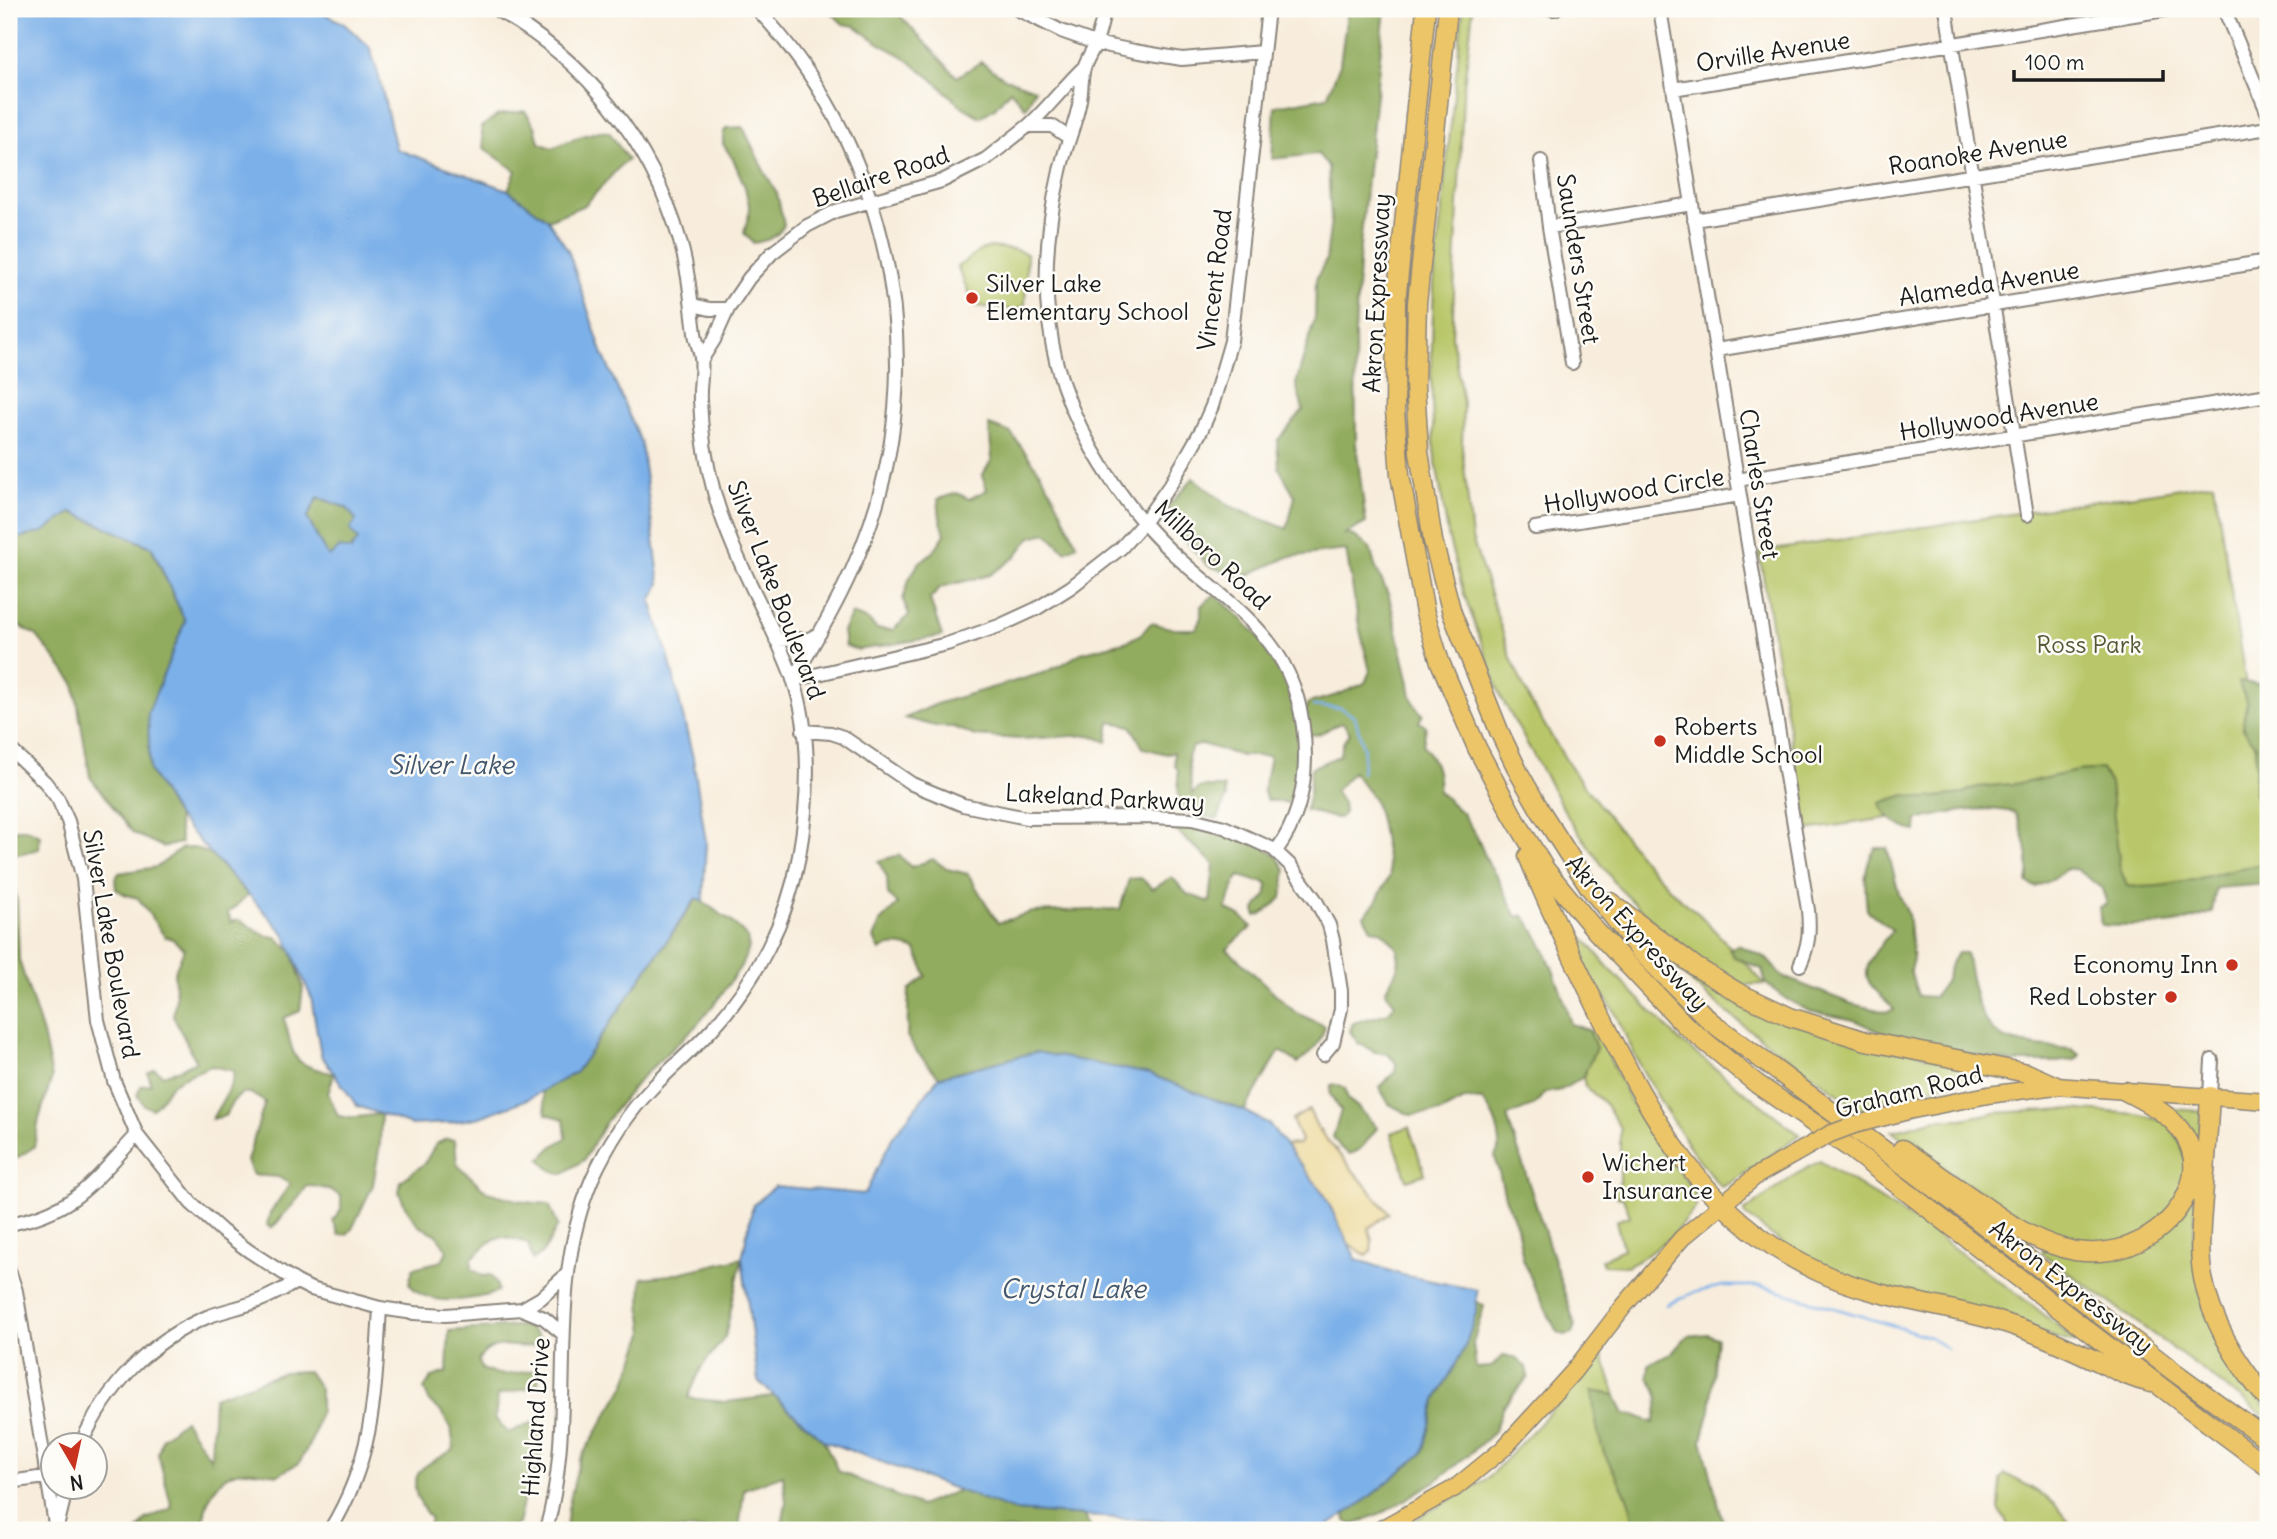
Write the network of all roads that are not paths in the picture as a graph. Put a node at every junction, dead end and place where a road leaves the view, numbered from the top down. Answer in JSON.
{"nodes":[{"id":1,"x":495,"y":9,"type":"edge"},
{"id":2,"x":757,"y":9,"type":"edge"},
{"id":3,"x":1017,"y":9,"type":"edge"},
{"id":4,"x":1105,"y":9,"type":"edge"},
{"id":5,"x":1268,"y":9,"type":"edge"},
{"id":6,"x":1426,"y":9,"type":"edge"},
{"id":7,"x":1448,"y":9,"type":"edge"},
{"id":8,"x":1660,"y":9,"type":"edge"},
{"id":9,"x":1947,"y":9,"type":"edge"},
{"id":10,"x":2171,"y":9,"type":"edge"},
{"id":11,"x":2224,"y":9,"type":"edge"},
{"id":12,"x":1096,"y":43,"type":"junction"},
{"id":13,"x":1952,"y":44,"type":"junction"},
{"id":14,"x":1262,"y":52,"type":"junction"},
{"id":15,"x":1084,"y":67,"type":"junction"},
{"id":16,"x":1673,"y":89,"type":"junction"},
{"id":17,"x":2268,"y":114,"type":"edge"},
{"id":18,"x":1028,"y":126,"type":"junction"},
{"id":19,"x":2268,"y":128,"type":"edge"},
{"id":20,"x":1069,"y":137,"type":"junction"},
{"id":21,"x":1541,"y":161,"type":"dead end"},
{"id":22,"x":1973,"y":174,"type":"junction"},
{"id":23,"x":871,"y":201,"type":"junction"},
{"id":24,"x":1692,"y":204,"type":"junction"},
{"id":25,"x":1694,"y":219,"type":"junction"},
{"id":26,"x":1549,"y":227,"type":"junction"},
{"id":27,"x":2268,"y":261,"type":"edge"},
{"id":28,"x":693,"y":305,"type":"junction"},
{"id":29,"x":1994,"y":305,"type":"junction"},
{"id":30,"x":728,"y":309,"type":"junction"},
{"id":31,"x":1716,"y":350,"type":"junction"},
{"id":32,"x":702,"y":359,"type":"junction"},
{"id":33,"x":1572,"y":363,"type":"dead end"},
{"id":34,"x":2268,"y":395,"type":"edge"},
{"id":35,"x":2014,"y":435,"type":"junction"},
{"id":36,"x":1737,"y":480,"type":"junction"},
{"id":37,"x":1740,"y":495,"type":"junction"},
{"id":38,"x":2027,"y":515,"type":"dead end"},
{"id":39,"x":1143,"y":522,"type":"junction"},
{"id":40,"x":1535,"y":528,"type":"dead end"},
{"id":41,"x":821,"y":632,"type":"junction"},
{"id":42,"x":776,"y":639,"type":"junction"},
{"id":43,"x":793,"y":680,"type":"junction"},
{"id":44,"x":803,"y":731,"type":"junction"},
{"id":45,"x":9,"y":748,"type":"edge"},
{"id":46,"x":1512,"y":814,"type":"junction"},
{"id":47,"x":1556,"y":837,"type":"junction"},
{"id":48,"x":1276,"y":851,"type":"junction"},
{"id":49,"x":1800,"y":965,"type":"dead end"},
{"id":50,"x":1323,"y":1055,"type":"dead end"},
{"id":51,"x":2212,"y":1060,"type":"dead end"},
{"id":52,"x":2056,"y":1086,"type":"junction"},
{"id":53,"x":2125,"y":1091,"type":"junction"},
{"id":54,"x":2210,"y":1096,"type":"junction"},
{"id":55,"x":2268,"y":1101,"type":"edge"},
{"id":56,"x":1856,"y":1129,"type":"junction"},
{"id":57,"x":137,"y":1135,"type":"junction"},
{"id":58,"x":1721,"y":1205,"type":"junction"},
{"id":59,"x":9,"y":1224,"type":"edge"},
{"id":60,"x":9,"y":1270,"type":"edge"},
{"id":61,"x":566,"y":1275,"type":"junction"},
{"id":62,"x":297,"y":1282,"type":"junction"},
{"id":63,"x":563,"y":1307,"type":"joint"},
{"id":64,"x":380,"y":1308,"type":"junction"},
{"id":65,"x":522,"y":1309,"type":"junction"},
{"id":66,"x":562,"y":1333,"type":"junction"},
{"id":67,"x":2158,"y":1385,"type":"junction"},
{"id":68,"x":2268,"y":1400,"type":"edge"},
{"id":69,"x":43,"y":1430,"type":"edge"},
{"id":70,"x":88,"y":1430,"type":"edge"},
{"id":71,"x":2268,"y":1440,"type":"edge"},
{"id":72,"x":2268,"y":1467,"type":"edge"},
{"id":73,"x":38,"y":1478,"type":"edge"},
{"id":74,"x":9,"y":1482,"type":"edge"},
{"id":75,"x":50,"y":1500,"type":"edge"},
{"id":76,"x":64,"y":1500,"type":"edge"},
{"id":77,"x":56,"y":1530,"type":"edge"},
{"id":78,"x":330,"y":1530,"type":"edge"},
{"id":79,"x":546,"y":1530,"type":"edge"},
{"id":80,"x":1379,"y":1530,"type":"edge"}],
"edges":[{"from":1,"to":28,"type":"street","name":"Silver Lake Boulevard"},
{"from":2,"to":23,"type":"street"},
{"from":3,"to":12,"type":"street"},
{"from":4,"to":12,"type":"street","name":"Millboro Road"},
{"from":5,"to":14,"type":"street","name":"Vincent Road"},
{"from":6,"to":46,"type":"highway","name":"Akron Expressway"},
{"from":7,"to":47,"type":"highway","name":"Akron Expressway"},
{"from":8,"to":16,"type":"street","name":"Charles Street"},
{"from":9,"to":13,"type":"street"},
{"from":10,"to":13,"type":"street","name":"Orville Avenue"},
{"from":11,"to":17,"type":"street"},
{"from":12,"to":14,"type":"street"},
{"from":12,"to":15,"type":"street","name":"Millboro Road"},
{"from":13,"to":16,"type":"street","name":"Orville Avenue"},
{"from":13,"to":22,"type":"street"},
{"from":14,"to":39,"type":"street","name":"Vincent Road"},
{"from":15,"to":18,"type":"street","name":"Bellaire Road"},
{"from":15,"to":20,"type":"street","name":"Millboro Road"},
{"from":16,"to":24,"type":"street","name":"Charles Street"},
{"from":18,"to":20,"type":"street"},
{"from":18,"to":23,"type":"street","name":"Bellaire Road"},
{"from":19,"to":22,"type":"street","name":"Roanoke Avenue"},
{"from":20,"to":39,"type":"street","name":"Millboro Road"},
{"from":21,"to":26,"type":"street","name":"Saunders Street"},
{"from":22,"to":25,"type":"street","name":"Roanoke Avenue"},
{"from":22,"to":29,"type":"street"},
{"from":23,"to":30,"type":"street","name":"Bellaire Road"},
{"from":23,"to":41,"type":"street"},
{"from":24,"to":25,"type":"street","name":"Charles Street"},
{"from":24,"to":26,"type":"street"},
{"from":25,"to":31,"type":"street","name":"Charles Street"},
{"from":26,"to":33,"type":"street","name":"Saunders Street"},
{"from":27,"to":29,"type":"street","name":"Alameda Avenue"},
{"from":28,"to":30,"type":"street"},
{"from":28,"to":32,"type":"street","name":"Silver Lake Boulevard"},
{"from":29,"to":31,"type":"street","name":"Alameda Avenue"},
{"from":29,"to":35,"type":"street"},
{"from":30,"to":32,"type":"street","name":"Bellaire Road"},
{"from":31,"to":36,"type":"street","name":"Charles Street"},
{"from":32,"to":42,"type":"street","name":"Silver Lake Boulevard"},
{"from":34,"to":35,"type":"street","name":"Hollywood Avenue"},
{"from":35,"to":36,"type":"street","name":"Hollywood Avenue"},
{"from":35,"to":38,"type":"street"},
{"from":36,"to":37,"type":"street","name":"Charles Street"},
{"from":37,"to":40,"type":"street","name":"Hollywood Circle"},
{"from":37,"to":49,"type":"street","name":"Charles Street"},
{"from":39,"to":43,"type":"street","name":"Vincent Road"},
{"from":39,"to":48,"type":"street","name":"Millboro Road"},
{"from":41,"to":42,"type":"street"},
{"from":41,"to":43,"type":"street"},
{"from":42,"to":43,"type":"street","name":"Silver Lake Boulevard"},
{"from":43,"to":44,"type":"street","name":"Silver Lake Boulevard"},
{"from":44,"to":48,"type":"street","name":"Lakeland Parkway"},
{"from":44,"to":61,"type":"street","name":"Silver Lake Boulevard"},
{"from":45,"to":57,"type":"street","name":"Silver Lake Boulevard"},
{"from":46,"to":58,"type":"highway"},
{"from":46,"to":67,"type":"highway","name":"Akron Expressway"},
{"from":47,"to":52,"type":"highway"},
{"from":47,"to":56,"type":"highway","name":"Akron Expressway"},
{"from":48,"to":50,"type":"street","name":"Lakeland Parkway"},
{"from":51,"to":54,"type":"street"},
{"from":52,"to":53,"type":"main road","name":"Graham Road"},
{"from":52,"to":58,"type":"main road","name":"Graham Road","bridge":true},
{"from":53,"to":54,"type":"main road","name":"Graham Road"},
{"from":53,"to":56,"type":"highway"},
{"from":54,"to":55,"type":"main road","name":"Graham Road"},
{"from":54,"to":68,"type":"highway"},
{"from":56,"to":71,"type":"highway","name":"Akron Expressway"},
{"from":57,"to":59,"type":"street"},
{"from":57,"to":62,"type":"street","name":"Silver Lake Boulevard"},
{"from":58,"to":67,"type":"highway"},
{"from":58,"to":80,"type":"main road","name":"Graham Road"},
{"from":60,"to":69,"type":"street"},
{"from":61,"to":63,"type":"street","name":"Silver Lake Boulevard"},
{"from":61,"to":65,"type":"street"},
{"from":62,"to":64,"type":"street","name":"Silver Lake Boulevard"},
{"from":62,"to":70,"type":"street"},
{"from":63,"to":66,"type":"street","name":"Highland Drive"},
{"from":64,"to":65,"type":"street","name":"Silver Lake Boulevard"},
{"from":64,"to":78,"type":"street"},
{"from":65,"to":66,"type":"street"},
{"from":66,"to":79,"type":"street","name":"Highland Drive"},
{"from":67,"to":72,"type":"highway","name":"Akron Expressway"},
{"from":73,"to":74,"type":"street"},
{"from":75,"to":77,"type":"street"},
{"from":76,"to":77,"type":"street"}]}
